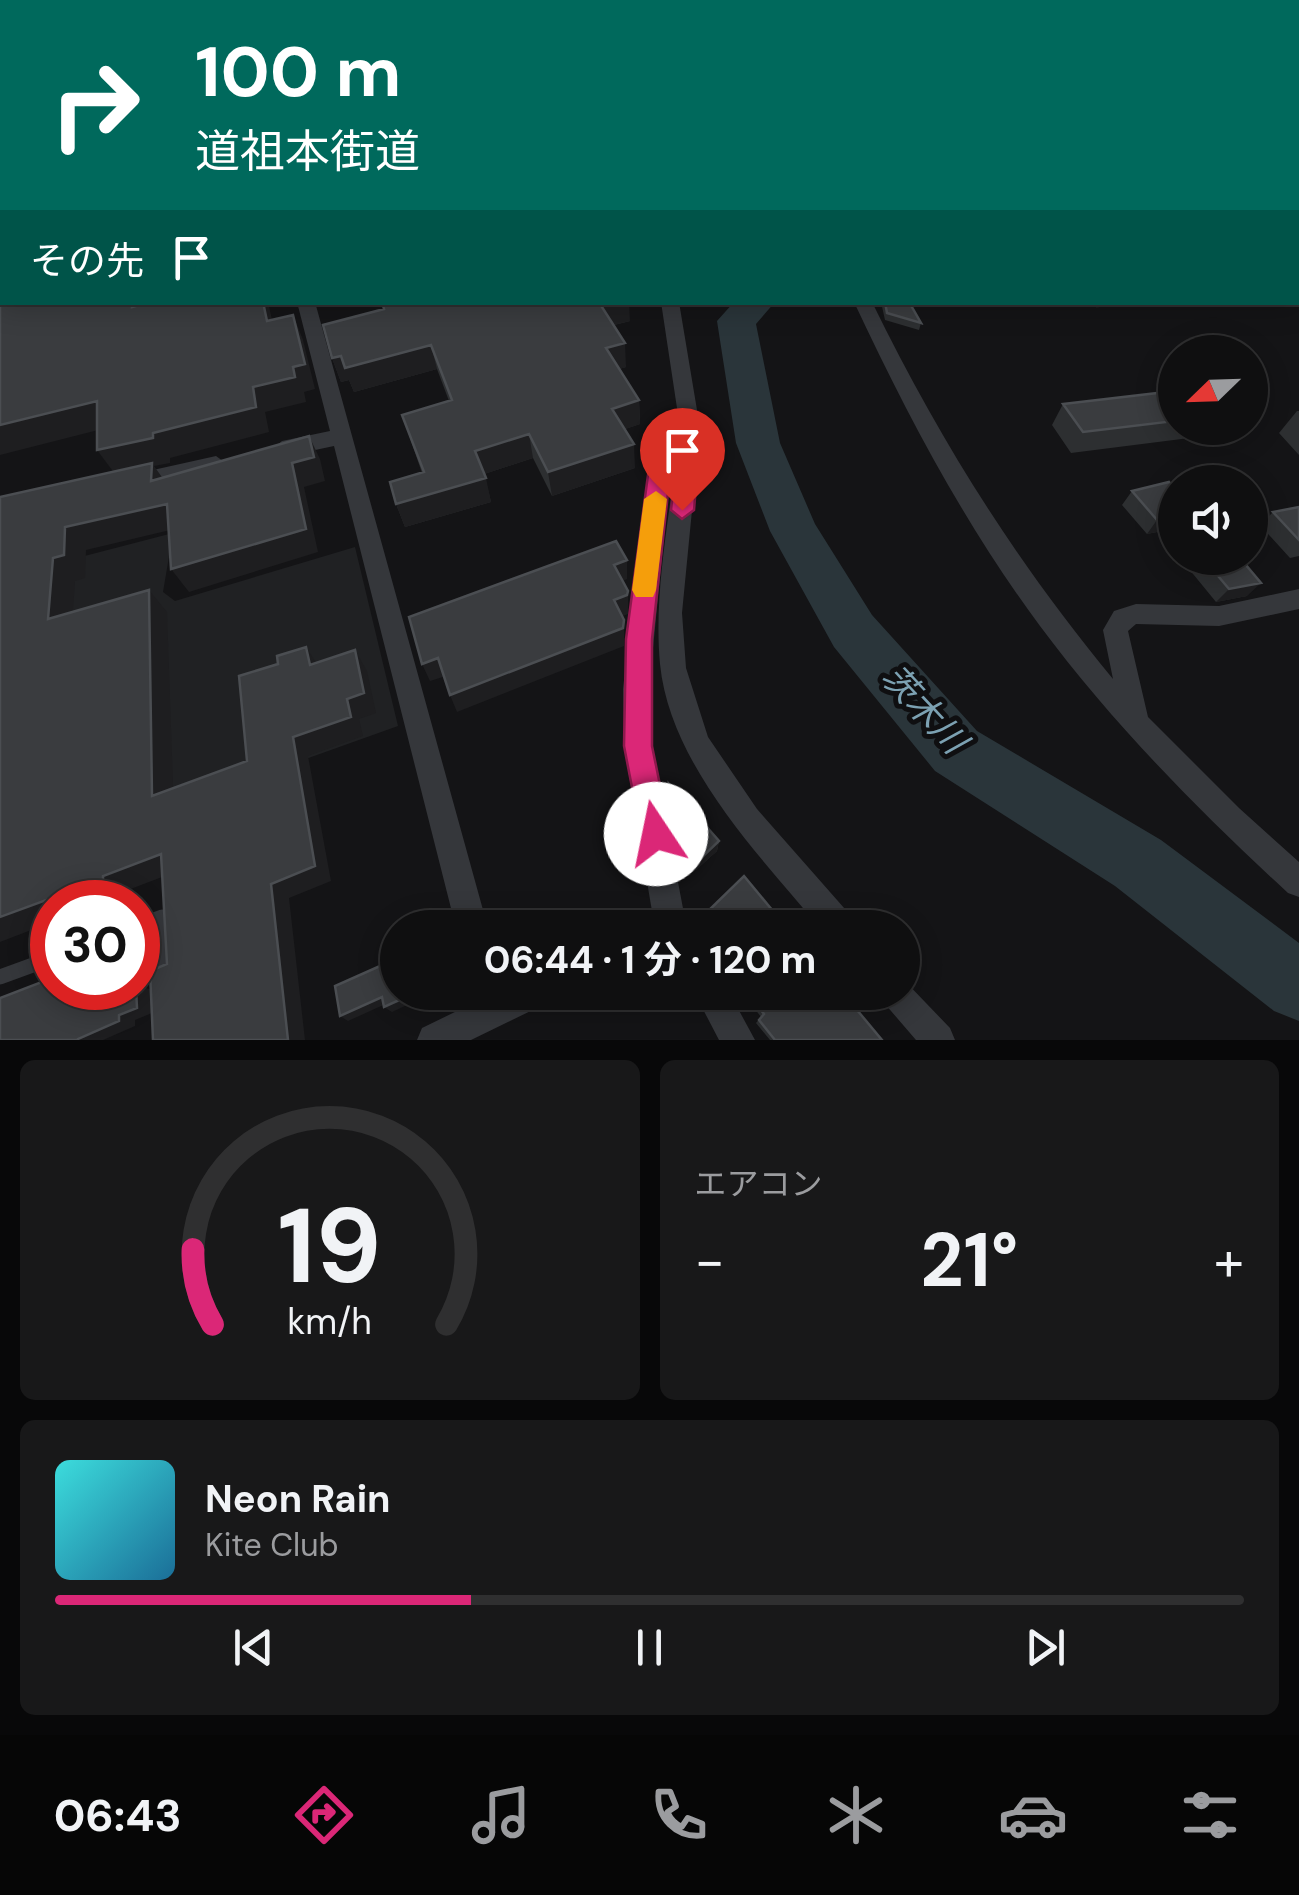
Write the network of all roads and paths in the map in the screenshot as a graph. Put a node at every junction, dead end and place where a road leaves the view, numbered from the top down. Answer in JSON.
{"nodes":[{"id":1,"x":307,"y":305,"type":"edge"},
{"id":2,"x":670,"y":305,"type":"edge"},
{"id":3,"x":863,"y":305,"type":"edge"},
{"id":4,"x":339,"y":437,"type":"junction"},
{"id":5,"x":688,"y":452,"type":"junction"},
{"id":6,"x":113,"y":487,"type":"edge"},
{"id":7,"x":1299,"y":600,"type":"edge"},
{"id":8,"x":1136,"y":727,"type":"junction"},
{"id":9,"x":1299,"y":882,"type":"edge"},
{"id":10,"x":467,"y":910,"type":"edge"},
{"id":11,"x":665,"y":910,"type":"edge"},
{"id":12,"x":825,"y":910,"type":"edge"},
{"id":13,"x":160,"y":918,"type":"edge"},
{"id":14,"x":30,"y":966,"type":"edge"},
{"id":15,"x":0,"y":977,"type":"edge"},
{"id":16,"x":164,"y":1005,"type":"edge"},
{"id":17,"x":480,"y":1010,"type":"edge"},
{"id":18,"x":720,"y":1010,"type":"edge"},
{"id":19,"x":912,"y":1010,"type":"edge"},
{"id":20,"x":434,"y":1040,"type":"edge"},
{"id":21,"x":738,"y":1040,"type":"edge"},
{"id":22,"x":938,"y":1040,"type":"edge"}],
"edges":[{"from":1,"to":4,"type":"street"},
{"from":2,"to":5,"type":"street"},
{"from":3,"to":8,"type":"street"},
{"from":4,"to":6,"type":"street"},
{"from":4,"to":10,"type":"street"},
{"from":5,"to":11,"type":"street"},
{"from":5,"to":12,"type":"street"},
{"from":7,"to":8,"type":"street"},
{"from":8,"to":9,"type":"street"},
{"from":13,"to":16,"type":"lane"},
{"from":14,"to":15,"type":"lane"},
{"from":17,"to":20,"type":"street"},
{"from":18,"to":21,"type":"street"},
{"from":19,"to":22,"type":"street"}]}
